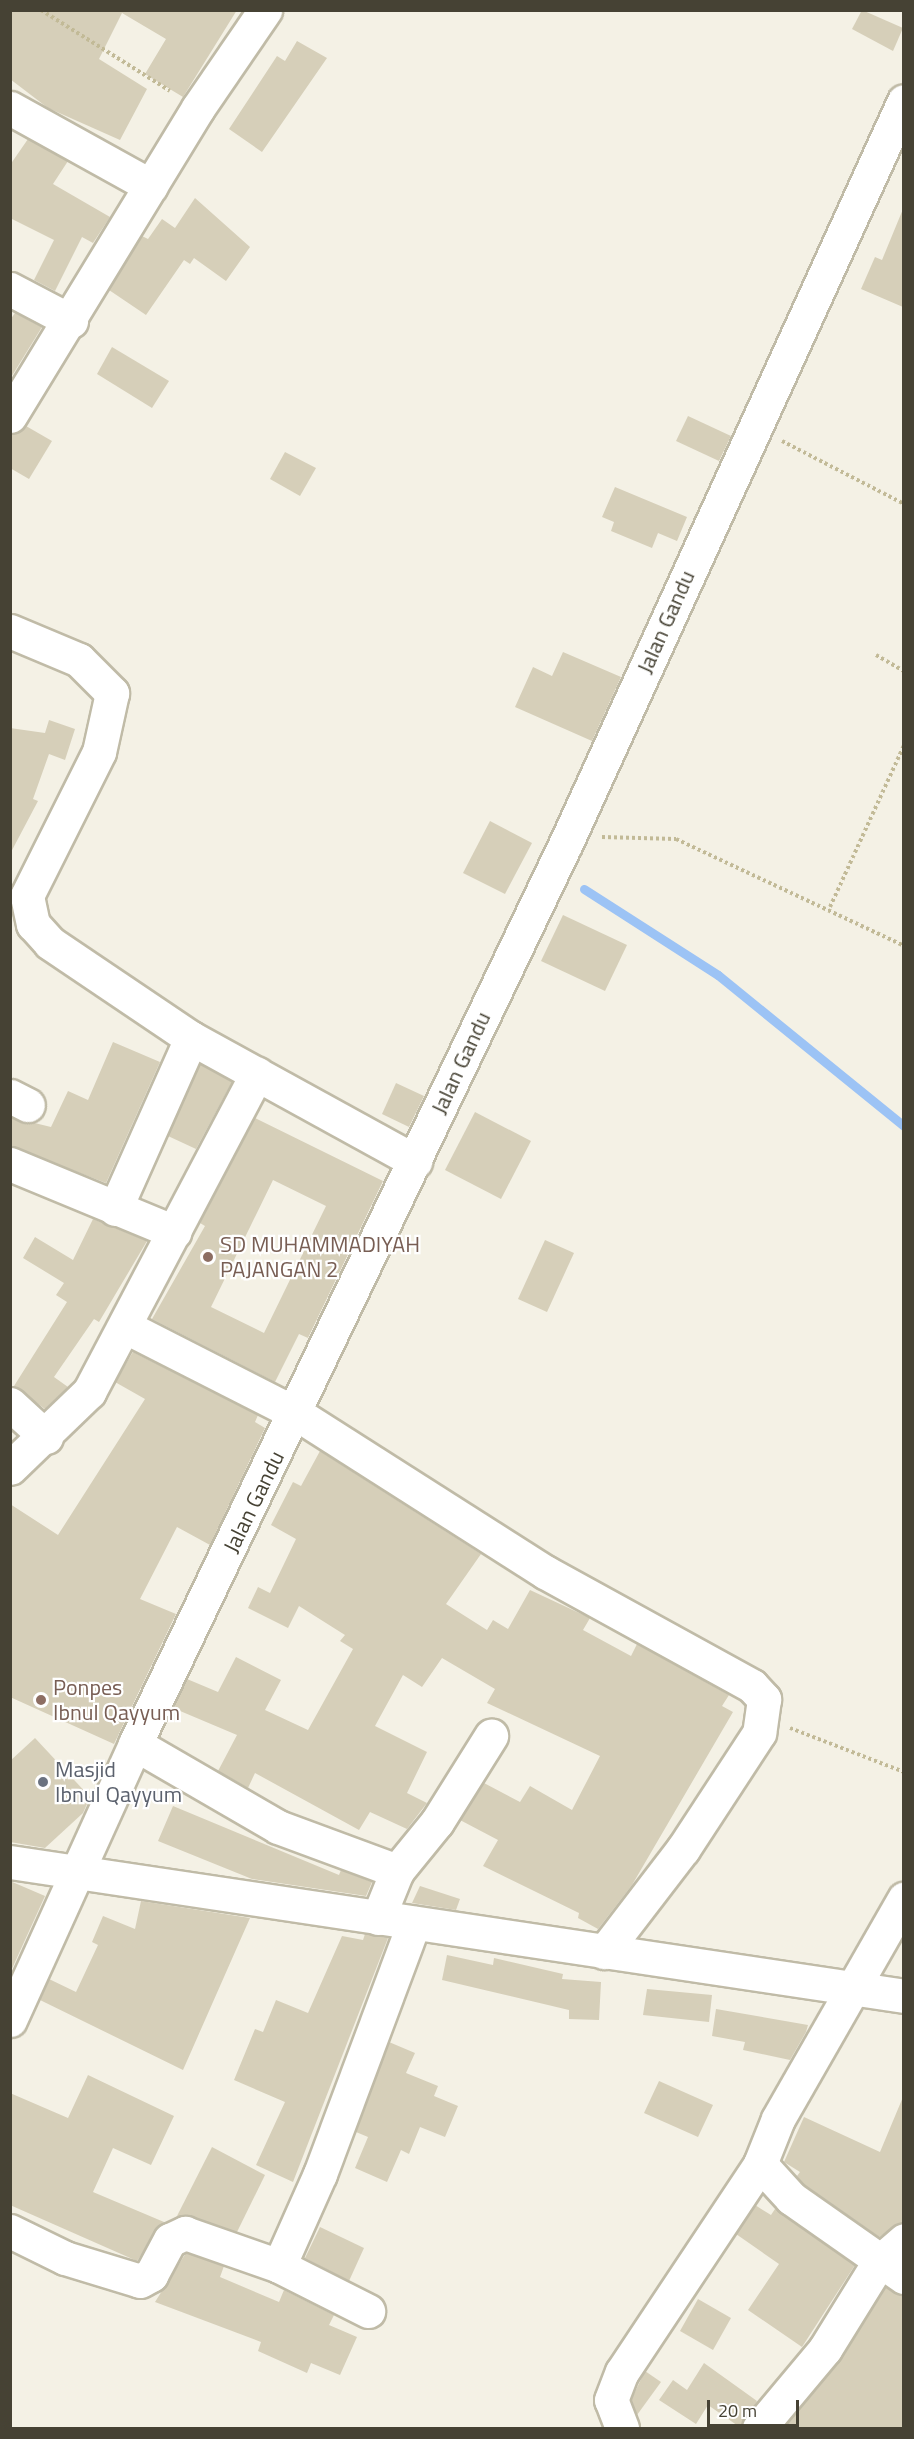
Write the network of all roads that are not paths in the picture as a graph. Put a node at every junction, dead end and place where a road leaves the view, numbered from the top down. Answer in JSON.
{"nodes":[{"id":1,"x":265,"y":10,"type":"edge"},
{"id":2,"x":903,"y":101,"type":"edge"},
{"id":3,"x":10,"y":108,"type":"edge"},
{"id":4,"x":151,"y":186,"type":"junction"},
{"id":5,"x":10,"y":289,"type":"edge"},
{"id":6,"x":71,"y":321,"type":"junction"},
{"id":7,"x":10,"y":416,"type":"edge"},
{"id":8,"x":10,"y":631,"type":"edge"},
{"id":9,"x":22,"y":924,"type":"edge"},
{"id":10,"x":191,"y":1038,"type":"junction"},
{"id":11,"x":257,"y":1074,"type":"junction"},
{"id":12,"x":415,"y":1161,"type":"junction"},
{"id":13,"x":10,"y":1164,"type":"edge"},
{"id":14,"x":115,"y":1209,"type":"junction"},
{"id":15,"x":174,"y":1232,"type":"junction"},
{"id":16,"x":126,"y":1327,"type":"junction"},
{"id":17,"x":10,"y":1404,"type":"edge"},
{"id":18,"x":297,"y":1414,"type":"junction"},
{"id":19,"x":46,"y":1437,"type":"junction"},
{"id":20,"x":10,"y":1468,"type":"edge"},
{"id":21,"x":491,"y":1736,"type":"dead end"},
{"id":22,"x":135,"y":1744,"type":"junction"},
{"id":23,"x":10,"y":1862,"type":"edge"},
{"id":24,"x":397,"y":1871,"type":"junction"},
{"id":25,"x":78,"y":1875,"type":"junction"},
{"id":26,"x":903,"y":1899,"type":"edge"},
{"id":27,"x":378,"y":1918,"type":"junction"},
{"id":28,"x":414,"y":1923,"type":"junction"},
{"id":29,"x":604,"y":1952,"type":"junction"},
{"id":30,"x":849,"y":1987,"type":"junction"},
{"id":31,"x":903,"y":1996,"type":"edge"},
{"id":32,"x":10,"y":2020,"type":"edge"},
{"id":33,"x":760,"y":2164,"type":"junction"},
{"id":34,"x":10,"y":2231,"type":"edge"},
{"id":35,"x":903,"y":2240,"type":"edge"},
{"id":36,"x":279,"y":2266,"type":"junction"},
{"id":37,"x":891,"y":2270,"type":"edge"},
{"id":38,"x":368,"y":2311,"type":"dead end"},
{"id":39,"x":622,"y":2428,"type":"edge"},
{"id":40,"x":759,"y":2428,"type":"edge"}],
"edges":[{"from":1,"to":4,"type":"street"},
{"from":2,"to":12,"type":"street","name":"Jalan Gandu"},
{"from":3,"to":4,"type":"street"},
{"from":4,"to":6,"type":"street"},
{"from":5,"to":6,"type":"street"},
{"from":6,"to":7,"type":"street"},
{"from":8,"to":9,"type":"street"},
{"from":9,"to":10,"type":"street"},
{"from":10,"to":11,"type":"street"},
{"from":10,"to":14,"type":"street"},
{"from":11,"to":12,"type":"street"},
{"from":11,"to":15,"type":"street"},
{"from":12,"to":18,"type":"street","name":"Jalan Gandu"},
{"from":13,"to":14,"type":"street"},
{"from":14,"to":15,"type":"street"},
{"from":15,"to":16,"type":"street"},
{"from":16,"to":18,"type":"street"},
{"from":16,"to":19,"type":"street"},
{"from":17,"to":19,"type":"street"},
{"from":18,"to":22,"type":"street","name":"Jalan Gandu"},
{"from":18,"to":29,"type":"street"},
{"from":19,"to":20,"type":"street"},
{"from":21,"to":24,"type":"street"},
{"from":22,"to":24,"type":"street"},
{"from":22,"to":25,"type":"street","name":"Jalan Gandu"},
{"from":23,"to":25,"type":"street"},
{"from":24,"to":27,"type":"street"},
{"from":25,"to":27,"type":"street"},
{"from":25,"to":32,"type":"street","name":"Jalan Gandu"},
{"from":26,"to":30,"type":"street"},
{"from":27,"to":28,"type":"street"},
{"from":28,"to":29,"type":"street"},
{"from":28,"to":36,"type":"street"},
{"from":29,"to":30,"type":"street"},
{"from":30,"to":31,"type":"street"},
{"from":30,"to":33,"type":"street"},
{"from":33,"to":37,"type":"street"},
{"from":33,"to":39,"type":"street"},
{"from":34,"to":36,"type":"street"},
{"from":35,"to":37,"type":"street"},
{"from":36,"to":38,"type":"street"},
{"from":37,"to":40,"type":"street"}]}
